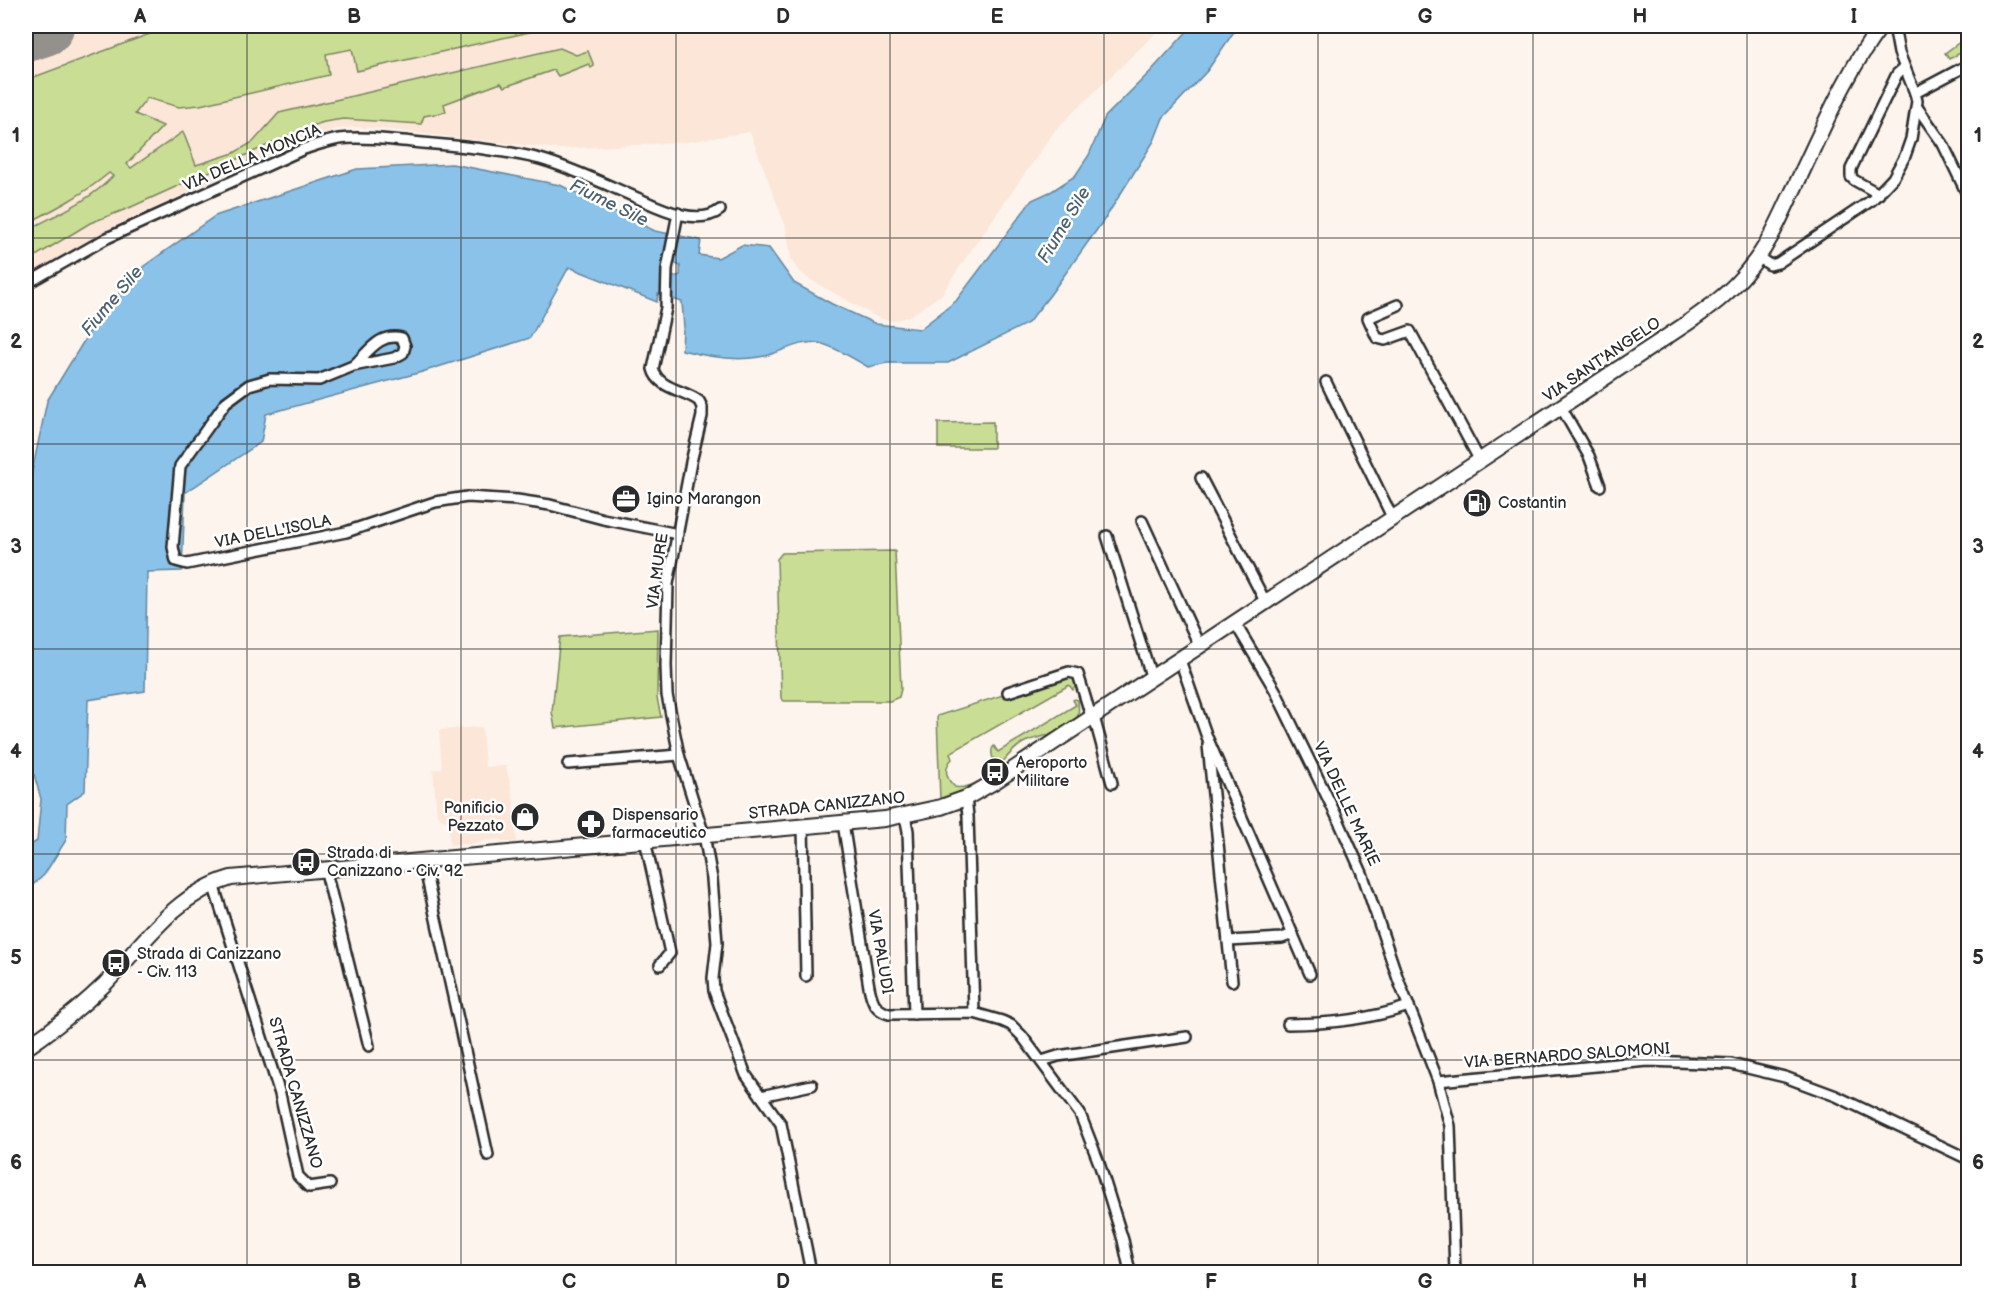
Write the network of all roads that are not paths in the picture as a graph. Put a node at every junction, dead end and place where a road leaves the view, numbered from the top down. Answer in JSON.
{"nodes":[{"id":1,"x":1881,"y":26,"type":"edge"},
{"id":2,"x":1894,"y":26,"type":"edge"},
{"id":3,"x":1968,"y":65,"type":"edge"},
{"id":4,"x":1904,"y":68,"type":"junction"},
{"id":5,"x":1915,"y":93,"type":"junction"},
{"id":6,"x":1917,"y":107,"type":"junction"},
{"id":7,"x":1879,"y":194,"type":"junction"},
{"id":8,"x":1968,"y":196,"type":"edge"},
{"id":9,"x":720,"y":210,"type":"dead end"},
{"id":10,"x":678,"y":213,"type":"junction"},
{"id":11,"x":1758,"y":257,"type":"junction"},
{"id":12,"x":26,"y":284,"type":"edge"},
{"id":13,"x":1398,"y":305,"type":"dead end"},
{"id":14,"x":353,"y":366,"type":"junction"},
{"id":15,"x":1326,"y":382,"type":"dead end"},
{"id":16,"x":1561,"y":407,"type":"junction"},
{"id":17,"x":1480,"y":461,"type":"junction"},
{"id":18,"x":1201,"y":478,"type":"dead end"},
{"id":19,"x":1600,"y":486,"type":"dead end"},
{"id":20,"x":1393,"y":519,"type":"junction"},
{"id":21,"x":1142,"y":521,"type":"dead end"},
{"id":22,"x":678,"y":534,"type":"junction"},
{"id":23,"x":1107,"y":536,"type":"dead end"},
{"id":24,"x":1266,"y":603,"type":"junction"},
{"id":25,"x":1235,"y":623,"type":"junction"},
{"id":26,"x":1200,"y":646,"type":"junction"},
{"id":27,"x":1180,"y":660,"type":"junction"},
{"id":28,"x":1152,"y":679,"type":"junction"},
{"id":29,"x":1008,"y":692,"type":"dead end"},
{"id":30,"x":1094,"y":717,"type":"junction"},
{"id":31,"x":1207,"y":737,"type":"junction"},
{"id":32,"x":679,"y":755,"type":"junction"},
{"id":33,"x":568,"y":764,"type":"dead end"},
{"id":34,"x":1112,"y":783,"type":"dead end"},
{"id":35,"x":966,"y":798,"type":"junction"},
{"id":36,"x":905,"y":816,"type":"junction"},
{"id":37,"x":843,"y":823,"type":"junction"},
{"id":38,"x":803,"y":826,"type":"junction"},
{"id":39,"x":704,"y":835,"type":"junction"},
{"id":40,"x":645,"y":840,"type":"junction"},
{"id":41,"x":423,"y":860,"type":"junction"},
{"id":42,"x":325,"y":868,"type":"junction"},
{"id":43,"x":213,"y":884,"type":"junction"},
{"id":44,"x":1293,"y":934,"type":"junction"},
{"id":45,"x":1228,"y":941,"type":"junction"},
{"id":46,"x":660,"y":965,"type":"dead end"},
{"id":47,"x":1310,"y":974,"type":"dead end"},
{"id":48,"x":806,"y":976,"type":"dead end"},
{"id":49,"x":1232,"y":981,"type":"dead end"},
{"id":50,"x":1408,"y":1006,"type":"junction"},
{"id":51,"x":974,"y":1013,"type":"junction"},
{"id":52,"x":914,"y":1014,"type":"junction"},
{"id":53,"x":1288,"y":1024,"type":"dead end"},
{"id":54,"x":1187,"y":1037,"type":"dead end"},
{"id":55,"x":369,"y":1046,"type":"dead end"},
{"id":56,"x":26,"y":1048,"type":"edge"},
{"id":57,"x":1042,"y":1061,"type":"junction"},
{"id":58,"x":1438,"y":1081,"type":"junction"},
{"id":59,"x":812,"y":1085,"type":"dead end"},
{"id":60,"x":761,"y":1096,"type":"junction"},
{"id":61,"x":488,"y":1155,"type":"dead end"},
{"id":62,"x":1968,"y":1158,"type":"edge"},
{"id":63,"x":330,"y":1184,"type":"dead end"},
{"id":64,"x":811,"y":1272,"type":"edge"},
{"id":65,"x":1130,"y":1272,"type":"edge"},
{"id":66,"x":1455,"y":1272,"type":"edge"}],
"edges":[{"from":1,"to":11,"type":"street","name":"VIA SANT'ANGELO"},
{"from":2,"to":4,"type":"street"},
{"from":3,"to":5,"type":"street"},
{"from":4,"to":5,"type":"street"},
{"from":4,"to":7,"type":"street"},
{"from":5,"to":6,"type":"street"},
{"from":6,"to":7,"type":"street"},
{"from":6,"to":8,"type":"street"},
{"from":7,"to":11,"type":"street"},
{"from":9,"to":10,"type":"street","name":"VIA DELLA MONCIA"},
{"from":10,"to":12,"type":"street","name":"VIA DELLA MONCIA"},
{"from":10,"to":22,"type":"street","name":"VIA MURE"},
{"from":11,"to":16,"type":"street","name":"VIA SANT'ANGELO"},
{"from":13,"to":17,"type":"street"},
{"from":14,"to":14,"type":"street","name":"VIA DELL'ISOLA"},
{"from":14,"to":22,"type":"street","name":"VIA DELL'ISOLA"},
{"from":15,"to":20,"type":"street"},
{"from":16,"to":17,"type":"street","name":"VIA SANT'ANGELO"},
{"from":16,"to":19,"type":"street"},
{"from":17,"to":20,"type":"street","name":"VIA SANT'ANGELO"},
{"from":18,"to":24,"type":"street"},
{"from":20,"to":24,"type":"street","name":"VIA SANT'ANGELO"},
{"from":21,"to":26,"type":"street"},
{"from":22,"to":32,"type":"street","name":"VIA MURE"},
{"from":23,"to":28,"type":"street"},
{"from":24,"to":25,"type":"street","name":"VIA SANT'ANGELO"},
{"from":25,"to":26,"type":"street","name":"STRADA CANIZZANO"},
{"from":25,"to":50,"type":"street","name":"VIA DELLE MARIE"},
{"from":26,"to":27,"type":"street","name":"STRADA CANIZZANO"},
{"from":27,"to":28,"type":"street","name":"STRADA CANIZZANO"},
{"from":27,"to":31,"type":"street"},
{"from":28,"to":30,"type":"street","name":"STRADA CANIZZANO"},
{"from":29,"to":30,"type":"street"},
{"from":30,"to":34,"type":"street"},
{"from":30,"to":35,"type":"street","name":"STRADA CANIZZANO"},
{"from":31,"to":44,"type":"street"},
{"from":31,"to":45,"type":"street"},
{"from":32,"to":33,"type":"street"},
{"from":32,"to":39,"type":"street","name":"VIA MURE"},
{"from":35,"to":36,"type":"street","name":"STRADA CANIZZANO"},
{"from":35,"to":51,"type":"street"},
{"from":36,"to":37,"type":"street","name":"STRADA CANIZZANO"},
{"from":36,"to":52,"type":"street"},
{"from":37,"to":38,"type":"street","name":"STRADA CANIZZANO"},
{"from":37,"to":52,"type":"street","name":"VIA PALUDI"},
{"from":38,"to":39,"type":"street","name":"STRADA CANIZZANO"},
{"from":38,"to":48,"type":"street"},
{"from":39,"to":40,"type":"street","name":"STRADA CANIZZANO"},
{"from":39,"to":60,"type":"street","name":"VIA MURE"},
{"from":40,"to":41,"type":"street","name":"STRADA CANIZZANO"},
{"from":40,"to":46,"type":"street"},
{"from":41,"to":42,"type":"street","name":"STRADA CANIZZANO"},
{"from":41,"to":61,"type":"street"},
{"from":42,"to":43,"type":"street","name":"STRADA CANIZZANO"},
{"from":42,"to":55,"type":"street"},
{"from":43,"to":56,"type":"street","name":"STRADA CANIZZANO"},
{"from":43,"to":63,"type":"street","name":"STRADA CANIZZANO"},
{"from":44,"to":45,"type":"street"},
{"from":44,"to":47,"type":"street"},
{"from":45,"to":49,"type":"street"},
{"from":50,"to":53,"type":"street"},
{"from":50,"to":58,"type":"street","name":"VIA DELLE MARIE"},
{"from":51,"to":52,"type":"street","name":"VIA PALUDI"},
{"from":51,"to":57,"type":"street","name":"VIA PALUDI"},
{"from":54,"to":57,"type":"street"},
{"from":57,"to":65,"type":"street","name":"VIA PALUDI"},
{"from":58,"to":62,"type":"street","name":"VIA BERNARDO SALOMONI"},
{"from":58,"to":66,"type":"street","name":"VIA DELLE MARIE"},
{"from":59,"to":60,"type":"street"},
{"from":60,"to":64,"type":"street","name":"VIA MURE"}]}
